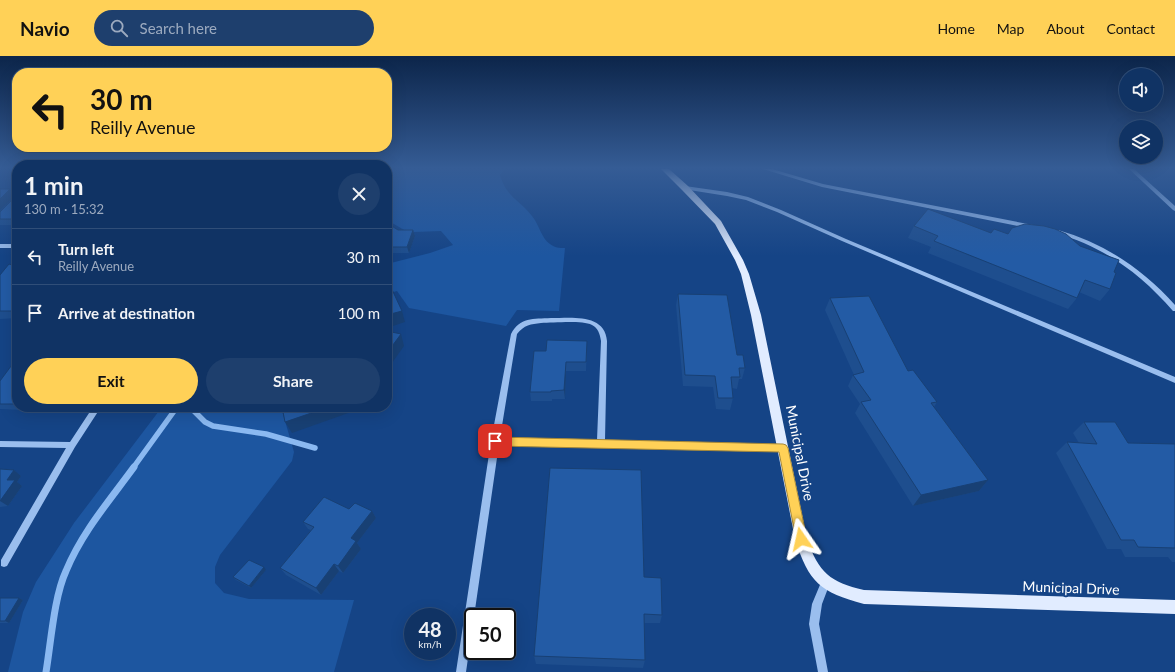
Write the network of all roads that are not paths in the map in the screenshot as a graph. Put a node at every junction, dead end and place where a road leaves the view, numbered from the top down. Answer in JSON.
{"nodes":[{"id":1,"x":694,"y":198,"type":"edge"},
{"id":2,"x":743,"y":198,"type":"edge"},
{"id":3,"x":886,"y":198,"type":"edge"},
{"id":4,"x":1163,"y":198,"type":"edge"},
{"id":5,"x":1175,"y":209,"type":"edge"},
{"id":6,"x":1038,"y":228,"type":"edge"},
{"id":7,"x":1053,"y":231,"type":"edge"},
{"id":8,"x":0,"y":246,"type":"edge"},
{"id":9,"x":12,"y":246,"type":"edge"},
{"id":10,"x":1175,"y":309,"type":"edge"},
{"id":11,"x":1175,"y":380,"type":"edge"},
{"id":12,"x":94,"y":412,"type":"edge"},
{"id":13,"x":495,"y":441,"type":"junction"},
{"id":14,"x":0,"y":444,"type":"edge"},
{"id":15,"x":601,"y":444,"type":"junction"},
{"id":16,"x":72,"y":445,"type":"junction"},
{"id":17,"x":783,"y":448,"type":"junction"},
{"id":18,"x":4,"y":563,"type":"dead end"},
{"id":19,"x":825,"y":583,"type":"junction"},
{"id":20,"x":1175,"y":607,"type":"edge"},
{"id":21,"x":461,"y":672,"type":"edge"},
{"id":22,"x":823,"y":672,"type":"edge"}],
"edges":[{"from":1,"to":17,"type":"main road","name":"Municipal Drive"},
{"from":2,"to":11,"type":"street"},
{"from":3,"to":6,"type":"street"},
{"from":4,"to":5,"type":"street"},
{"from":7,"to":10,"type":"street"},
{"from":8,"to":9,"type":"street"},
{"from":12,"to":16,"type":"street"},
{"from":13,"to":15,"type":"street"},
{"from":13,"to":15,"type":"street"},
{"from":13,"to":21,"type":"street"},
{"from":14,"to":16,"type":"street"},
{"from":15,"to":17,"type":"street"},
{"from":16,"to":18,"type":"street"},
{"from":17,"to":19,"type":"main road","name":"Municipal Drive"},
{"from":19,"to":20,"type":"main road","name":"Municipal Drive"},
{"from":19,"to":22,"type":"street"}]}
